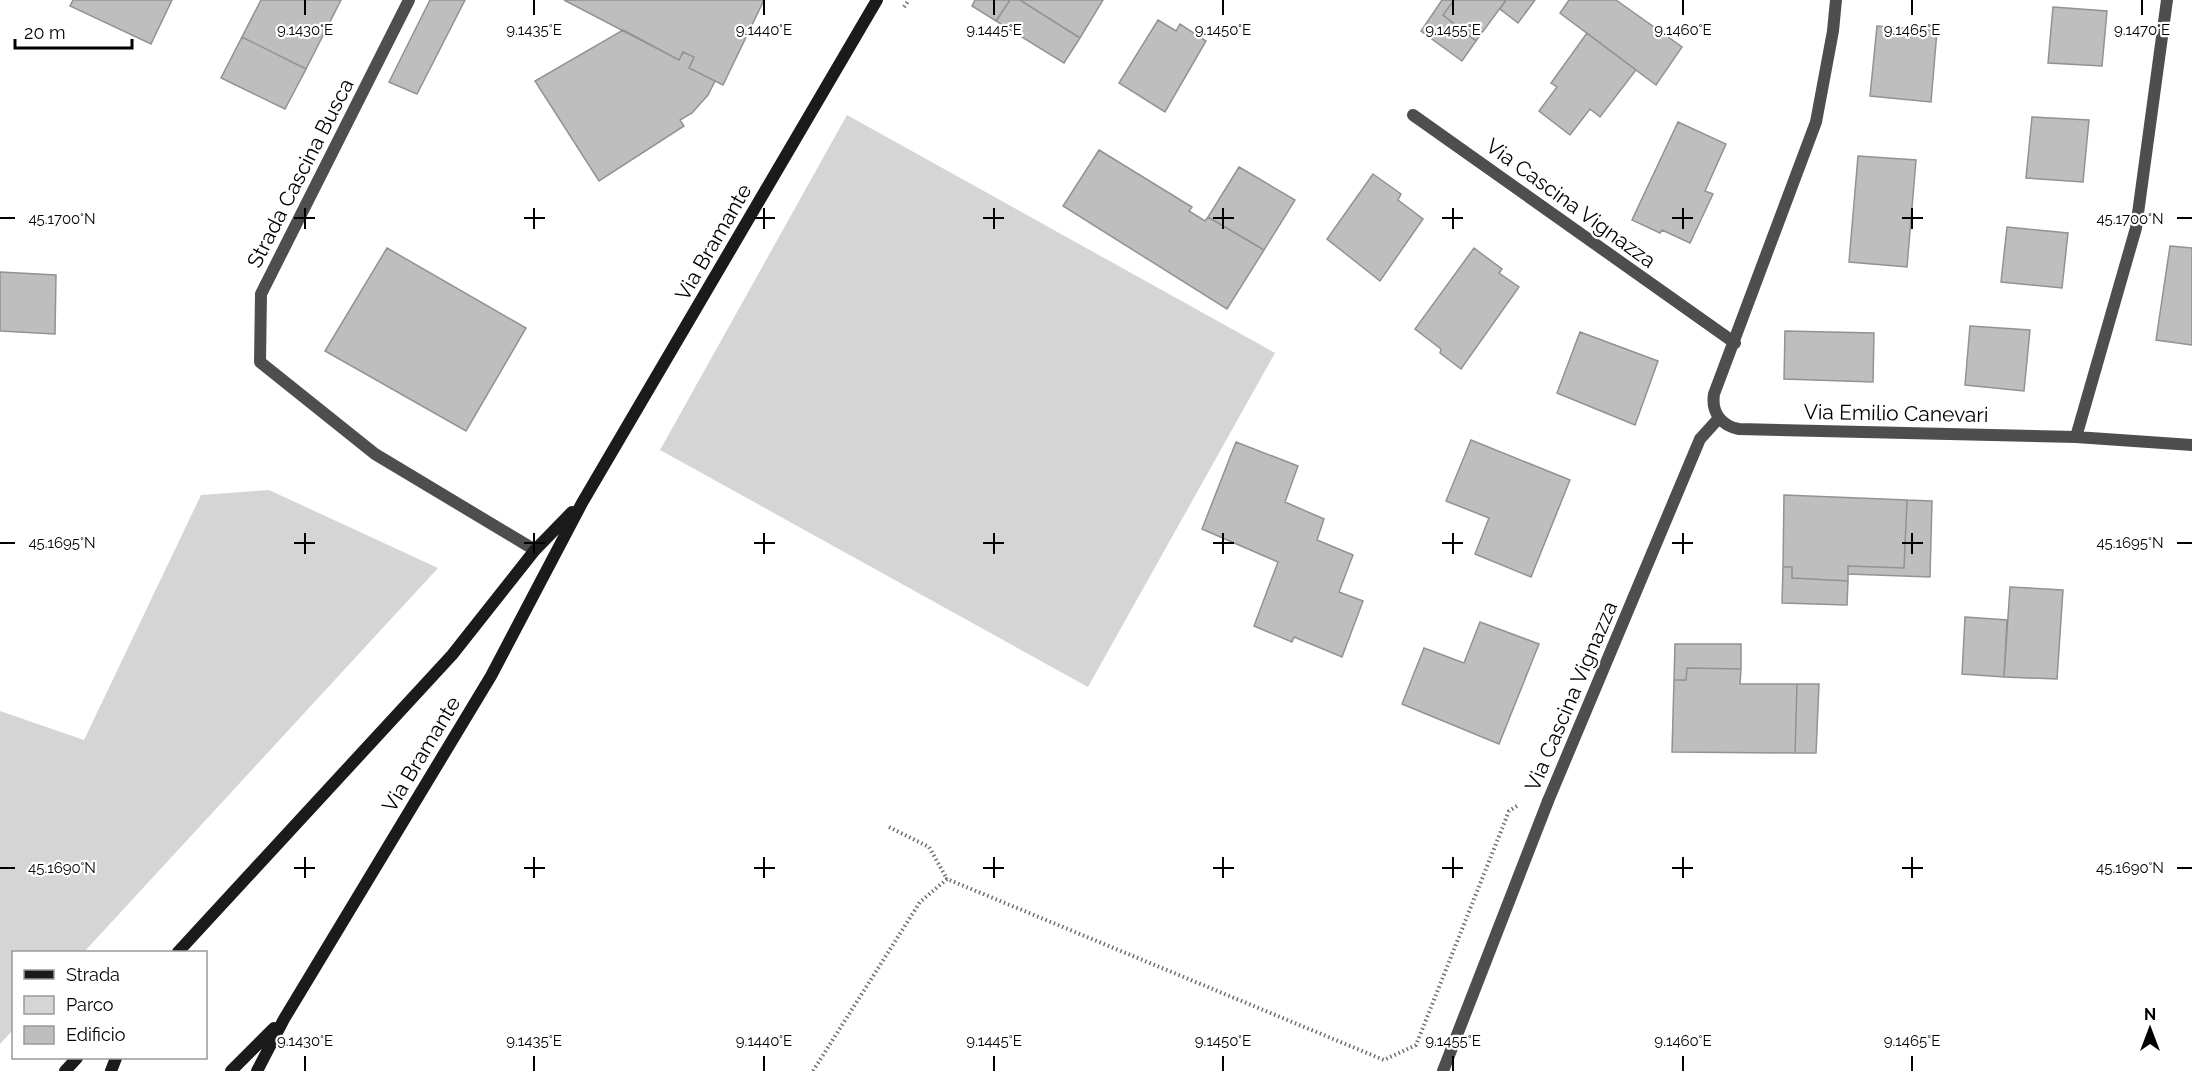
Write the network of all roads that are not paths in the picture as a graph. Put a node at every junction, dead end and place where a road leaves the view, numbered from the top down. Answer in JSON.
{"nodes":[{"id":1,"x":409,"y":0,"type":"edge"},
{"id":2,"x":878,"y":0,"type":"edge"},
{"id":3,"x":1836,"y":0,"type":"edge"},
{"id":4,"x":2167,"y":0,"type":"edge"},
{"id":5,"x":1413,"y":115,"type":"dead end"},
{"id":6,"x":1735,"y":343,"type":"junction"},
{"id":7,"x":1719,"y":418,"type":"junction"},
{"id":8,"x":2076,"y":437,"type":"junction"},
{"id":9,"x":2192,"y":445,"type":"edge"},
{"id":10,"x":582,"y":503,"type":"junction"},
{"id":11,"x":535,"y":550,"type":"junction"},
{"id":12,"x":224,"y":905,"type":"junction"},
{"id":13,"x":179,"y":951,"type":"edge"},
{"id":14,"x":187,"y":951,"type":"edge"},
{"id":15,"x":284,"y":1019,"type":"junction"},
{"id":16,"x":76,"y":1059,"type":"edge"},
{"id":17,"x":64,"y":1071,"type":"edge"},
{"id":18,"x":231,"y":1071,"type":"edge"},
{"id":19,"x":257,"y":1071,"type":"edge"},
{"id":20,"x":1443,"y":1071,"type":"edge"}],
"edges":[{"from":1,"to":11,"type":"street","name":"Strada Cascina Busca"},
{"from":2,"to":10,"type":"main road","name":"Via Bramante"},
{"from":3,"to":6,"type":"street"},
{"from":4,"to":8,"type":"street"},
{"from":5,"to":6,"type":"street","name":"Via Cascina Vignazza"},
{"from":6,"to":7,"type":"street"},
{"from":7,"to":8,"type":"street","name":"Via Emilio Canevari"},
{"from":7,"to":20,"type":"street","name":"Via Cascina Vignazza"},
{"from":8,"to":9,"type":"street","name":"Via Emilio Canevari"},
{"from":10,"to":11,"type":"main road","name":"Via Bramante"},
{"from":10,"to":15,"type":"main road","name":"Via Bramante"},
{"from":11,"to":12,"type":"main road","name":"Via Bramante"},
{"from":12,"to":13,"type":"main road","name":"Via Bramante"},
{"from":12,"to":14,"type":"main road","name":"Via Bramante"},
{"from":15,"to":18,"type":"main road","name":"Via Bramante"},
{"from":15,"to":19,"type":"main road","name":"Via Bramante"},
{"from":16,"to":17,"type":"main road"}]}
